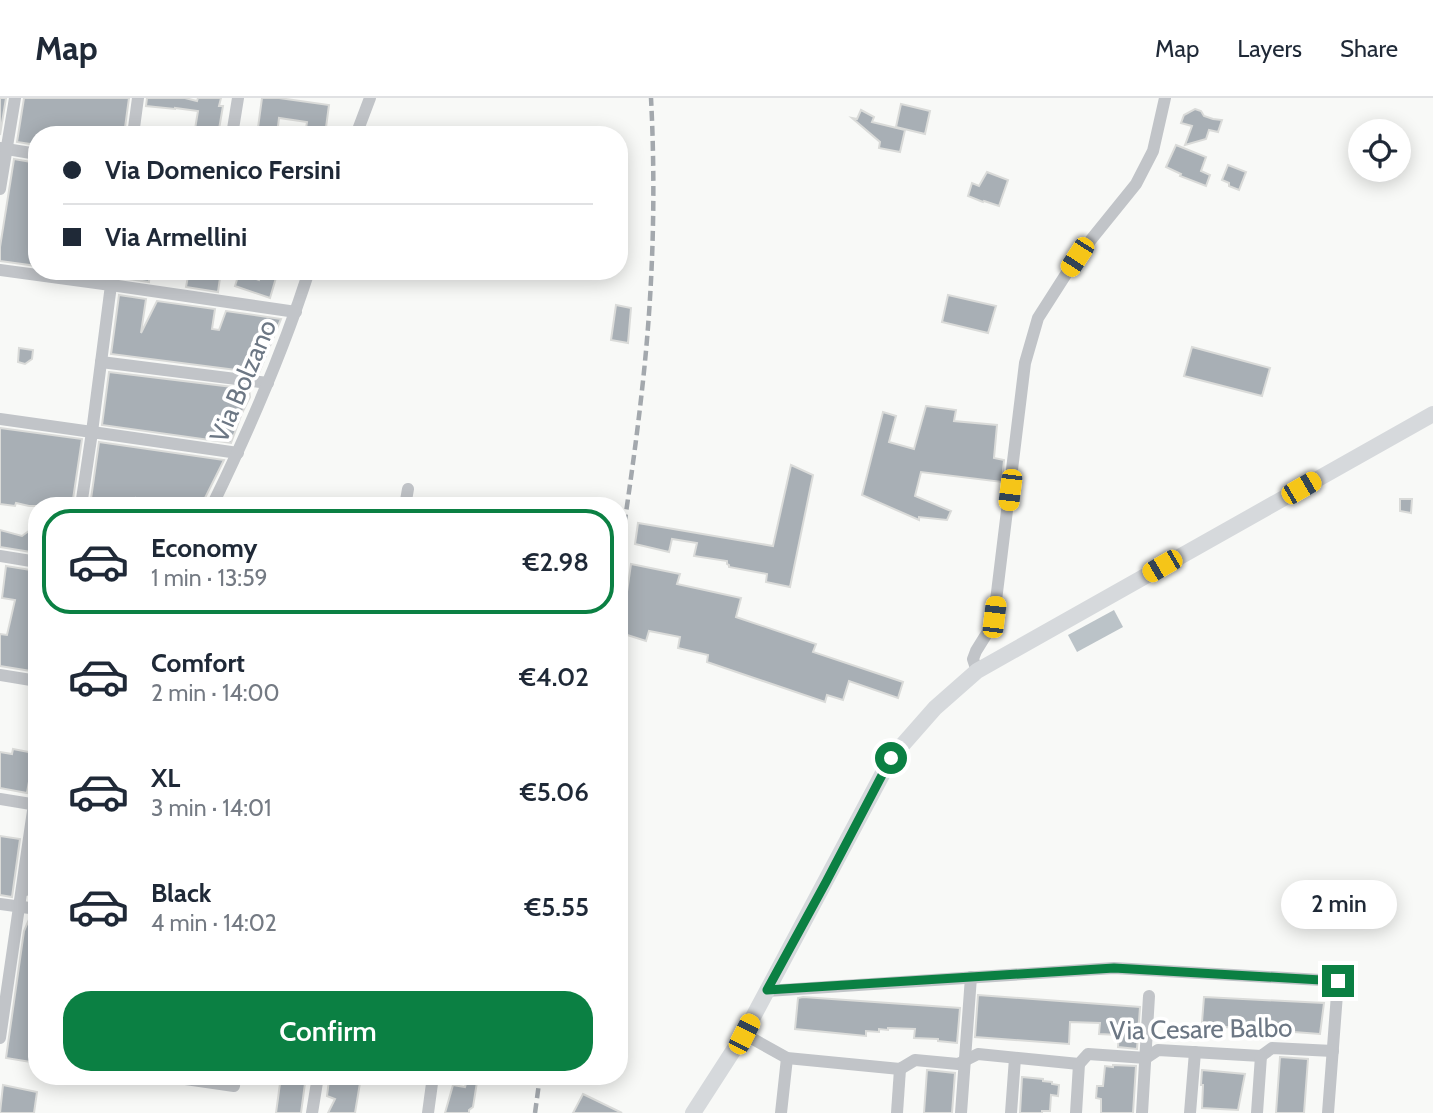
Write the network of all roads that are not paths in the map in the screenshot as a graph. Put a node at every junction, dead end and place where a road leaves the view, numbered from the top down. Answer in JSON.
{"nodes":[{"id":1,"x":15,"y":98,"type":"edge"},
{"id":2,"x":138,"y":98,"type":"edge"},
{"id":3,"x":238,"y":98,"type":"edge"},
{"id":4,"x":370,"y":98,"type":"edge"},
{"id":5,"x":1165,"y":98,"type":"edge"},
{"id":6,"x":134,"y":126,"type":"edge"},
{"id":7,"x":233,"y":126,"type":"edge"},
{"id":8,"x":359,"y":126,"type":"edge"},
{"id":9,"x":3,"y":148,"type":"edge"},
{"id":10,"x":28,"y":152,"type":"edge"},
{"id":11,"x":0,"y":189,"type":"edge"},
{"id":12,"x":0,"y":270,"type":"edge"},
{"id":13,"x":28,"y":274,"type":"edge"},
{"id":14,"x":74,"y":280,"type":"edge"},
{"id":15,"x":112,"y":280,"type":"edge"},
{"id":16,"x":306,"y":280,"type":"edge"},
{"id":17,"x":111,"y":285,"type":"junction"},
{"id":18,"x":296,"y":312,"type":"junction"},
{"id":19,"x":100,"y":362,"type":"junction"},
{"id":20,"x":268,"y":383,"type":"junction"},
{"id":21,"x":1433,"y":414,"type":"edge"},
{"id":22,"x":0,"y":419,"type":"edge"},
{"id":23,"x":92,"y":432,"type":"junction"},
{"id":24,"x":238,"y":453,"type":"junction"},
{"id":25,"x":408,"y":489,"type":"dead end"},
{"id":26,"x":82,"y":497,"type":"edge"},
{"id":27,"x":216,"y":497,"type":"edge"},
{"id":28,"x":407,"y":497,"type":"edge"},
{"id":29,"x":0,"y":556,"type":"edge"},
{"id":30,"x":28,"y":561,"type":"edge"},
{"id":31,"x":976,"y":671,"type":"junction"},
{"id":32,"x":0,"y":675,"type":"edge"},
{"id":33,"x":28,"y":680,"type":"edge"},
{"id":34,"x":0,"y":799,"type":"edge"},
{"id":35,"x":28,"y":804,"type":"edge"},
{"id":36,"x":28,"y":853,"type":"edge"},
{"id":37,"x":28,"y":887,"type":"edge"},
{"id":38,"x":0,"y":904,"type":"edge"},
{"id":39,"x":20,"y":907,"type":"junction"},
{"id":40,"x":28,"y":908,"type":"edge"},
{"id":41,"x":971,"y":977,"type":"junction"},
{"id":42,"x":767,"y":990,"type":"junction"},
{"id":43,"x":1149,"y":996,"type":"dead end"},
{"id":44,"x":744,"y":1034,"type":"junction"},
{"id":45,"x":0,"y":1038,"type":"edge"},
{"id":46,"x":1333,"y":1051,"type":"junction"},
{"id":47,"x":1195,"y":1052,"type":"junction"},
{"id":48,"x":1261,"y":1056,"type":"junction"},
{"id":49,"x":787,"y":1058,"type":"junction"},
{"id":50,"x":1015,"y":1058,"type":"junction"},
{"id":51,"x":1146,"y":1058,"type":"junction"},
{"id":52,"x":965,"y":1060,"type":"junction"},
{"id":53,"x":1079,"y":1064,"type":"junction"},
{"id":54,"x":901,"y":1069,"type":"junction"},
{"id":55,"x":317,"y":1085,"type":"edge"},
{"id":56,"x":432,"y":1085,"type":"edge"},
{"id":57,"x":312,"y":1113,"type":"edge"},
{"id":58,"x":428,"y":1113,"type":"edge"},
{"id":59,"x":692,"y":1113,"type":"edge"},
{"id":60,"x":781,"y":1113,"type":"edge"},
{"id":61,"x":897,"y":1113,"type":"edge"},
{"id":62,"x":961,"y":1113,"type":"edge"},
{"id":63,"x":1011,"y":1113,"type":"edge"},
{"id":64,"x":1076,"y":1113,"type":"edge"},
{"id":65,"x":1142,"y":1113,"type":"edge"},
{"id":66,"x":1190,"y":1113,"type":"edge"},
{"id":67,"x":1257,"y":1113,"type":"edge"},
{"id":68,"x":1328,"y":1113,"type":"edge"}],
"edges":[{"from":1,"to":9,"type":"street"},
{"from":2,"to":6,"type":"street"},
{"from":3,"to":7,"type":"street"},
{"from":4,"to":8,"type":"street"},
{"from":5,"to":31,"type":"street"},
{"from":9,"to":10,"type":"street"},
{"from":9,"to":11,"type":"street"},
{"from":12,"to":13,"type":"street"},
{"from":14,"to":17,"type":"street"},
{"from":15,"to":17,"type":"street"},
{"from":16,"to":18,"type":"street","name":"Via Bolzano"},
{"from":17,"to":18,"type":"street"},
{"from":17,"to":19,"type":"street"},
{"from":18,"to":20,"type":"street","name":"Via Bolzano"},
{"from":19,"to":20,"type":"street"},
{"from":19,"to":23,"type":"street"},
{"from":20,"to":24,"type":"street","name":"Via Bolzano"},
{"from":21,"to":31,"type":"main road"},
{"from":22,"to":23,"type":"street"},
{"from":23,"to":24,"type":"street"},
{"from":23,"to":26,"type":"street"},
{"from":24,"to":27,"type":"street","name":"Via Bolzano"},
{"from":25,"to":28,"type":"street"},
{"from":29,"to":30,"type":"street"},
{"from":31,"to":42,"type":"main road"},
{"from":32,"to":33,"type":"street"},
{"from":34,"to":35,"type":"street"},
{"from":36,"to":39,"type":"street"},
{"from":37,"to":39,"type":"street"},
{"from":38,"to":39,"type":"street"},
{"from":39,"to":40,"type":"street"},
{"from":39,"to":45,"type":"street"},
{"from":41,"to":42,"type":"street"},
{"from":41,"to":46,"type":"street"},
{"from":41,"to":52,"type":"street"},
{"from":42,"to":44,"type":"main road"},
{"from":43,"to":51,"type":"street"},
{"from":44,"to":49,"type":"street"},
{"from":44,"to":59,"type":"main road"},
{"from":46,"to":48,"type":"street","name":"Via Cesare Balbo"},
{"from":46,"to":68,"type":"street"},
{"from":47,"to":48,"type":"street","name":"Via Cesare Balbo"},
{"from":47,"to":51,"type":"street","name":"Via Cesare Balbo"},
{"from":47,"to":66,"type":"street"},
{"from":48,"to":67,"type":"street"},
{"from":49,"to":54,"type":"street","name":"Via Cesare Balbo"},
{"from":49,"to":60,"type":"street"},
{"from":50,"to":52,"type":"street","name":"Via Cesare Balbo"},
{"from":50,"to":53,"type":"street","name":"Via Cesare Balbo"},
{"from":50,"to":63,"type":"street"},
{"from":51,"to":53,"type":"street","name":"Via Cesare Balbo"},
{"from":51,"to":65,"type":"street"},
{"from":52,"to":54,"type":"street","name":"Via Cesare Balbo"},
{"from":52,"to":62,"type":"street"},
{"from":53,"to":64,"type":"street"},
{"from":54,"to":61,"type":"street"},
{"from":55,"to":57,"type":"street"},
{"from":56,"to":58,"type":"street"}]}
